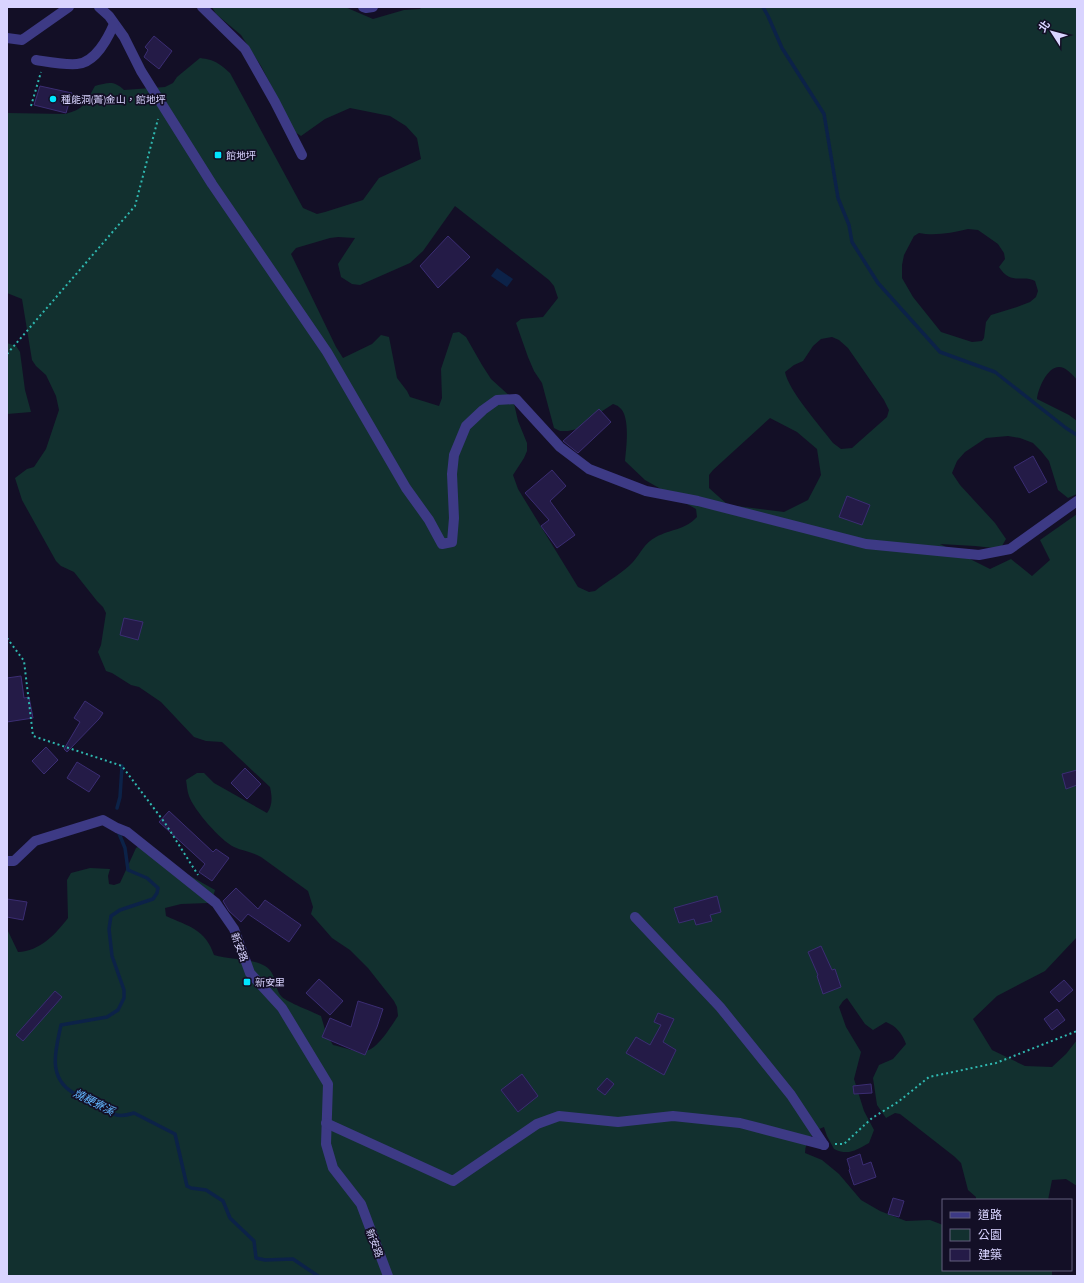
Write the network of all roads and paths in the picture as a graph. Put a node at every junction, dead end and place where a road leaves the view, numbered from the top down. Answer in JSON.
{"nodes":[{"id":1,"x":69,"y":7,"type":"edge"},
{"id":2,"x":99,"y":7,"type":"edge"},
{"id":3,"x":202,"y":7,"type":"edge"},
{"id":4,"x":362,"y":7,"type":"edge"},
{"id":5,"x":373,"y":7,"type":"edge"},
{"id":6,"x":114,"y":24,"type":"junction"},
{"id":7,"x":7,"y":38,"type":"edge"},
{"id":8,"x":40,"y":60,"type":"joint"},
{"id":9,"x":162,"y":105,"type":"junction"},
{"id":10,"x":31,"y":106,"type":"dead end"},
{"id":11,"x":302,"y":155,"type":"dead end"},
{"id":12,"x":7,"y":354,"type":"edge"},
{"id":13,"x":1077,"y":501,"type":"edge"},
{"id":14,"x":7,"y":638,"type":"edge"},
{"id":15,"x":7,"y":861,"type":"edge"},
{"id":16,"x":199,"y":876,"type":"dead end"},
{"id":17,"x":635,"y":917,"type":"dead end"},
{"id":18,"x":1077,"y":1031,"type":"edge"},
{"id":19,"x":326,"y":1123,"type":"junction"},
{"id":20,"x":824,"y":1145,"type":"junction"},
{"id":21,"x":388,"y":1276,"type":"edge"}],
"edges":[{"from":1,"to":7,"type":"street"},
{"from":2,"to":6,"type":"street"},
{"from":3,"to":11,"type":"street"},
{"from":4,"to":5,"type":"street"},
{"from":6,"to":8,"type":"street"},
{"from":6,"to":9,"type":"street"},
{"from":8,"to":10,"type":"path"},
{"from":9,"to":12,"type":"path"},
{"from":9,"to":13,"type":"street"},
{"from":14,"to":16,"type":"path"},
{"from":15,"to":19,"type":"street","name":"新安路"},
{"from":17,"to":20,"type":"street"},
{"from":18,"to":20,"type":"path"},
{"from":19,"to":20,"type":"street"},
{"from":19,"to":21,"type":"street","name":"新安路"}]}
